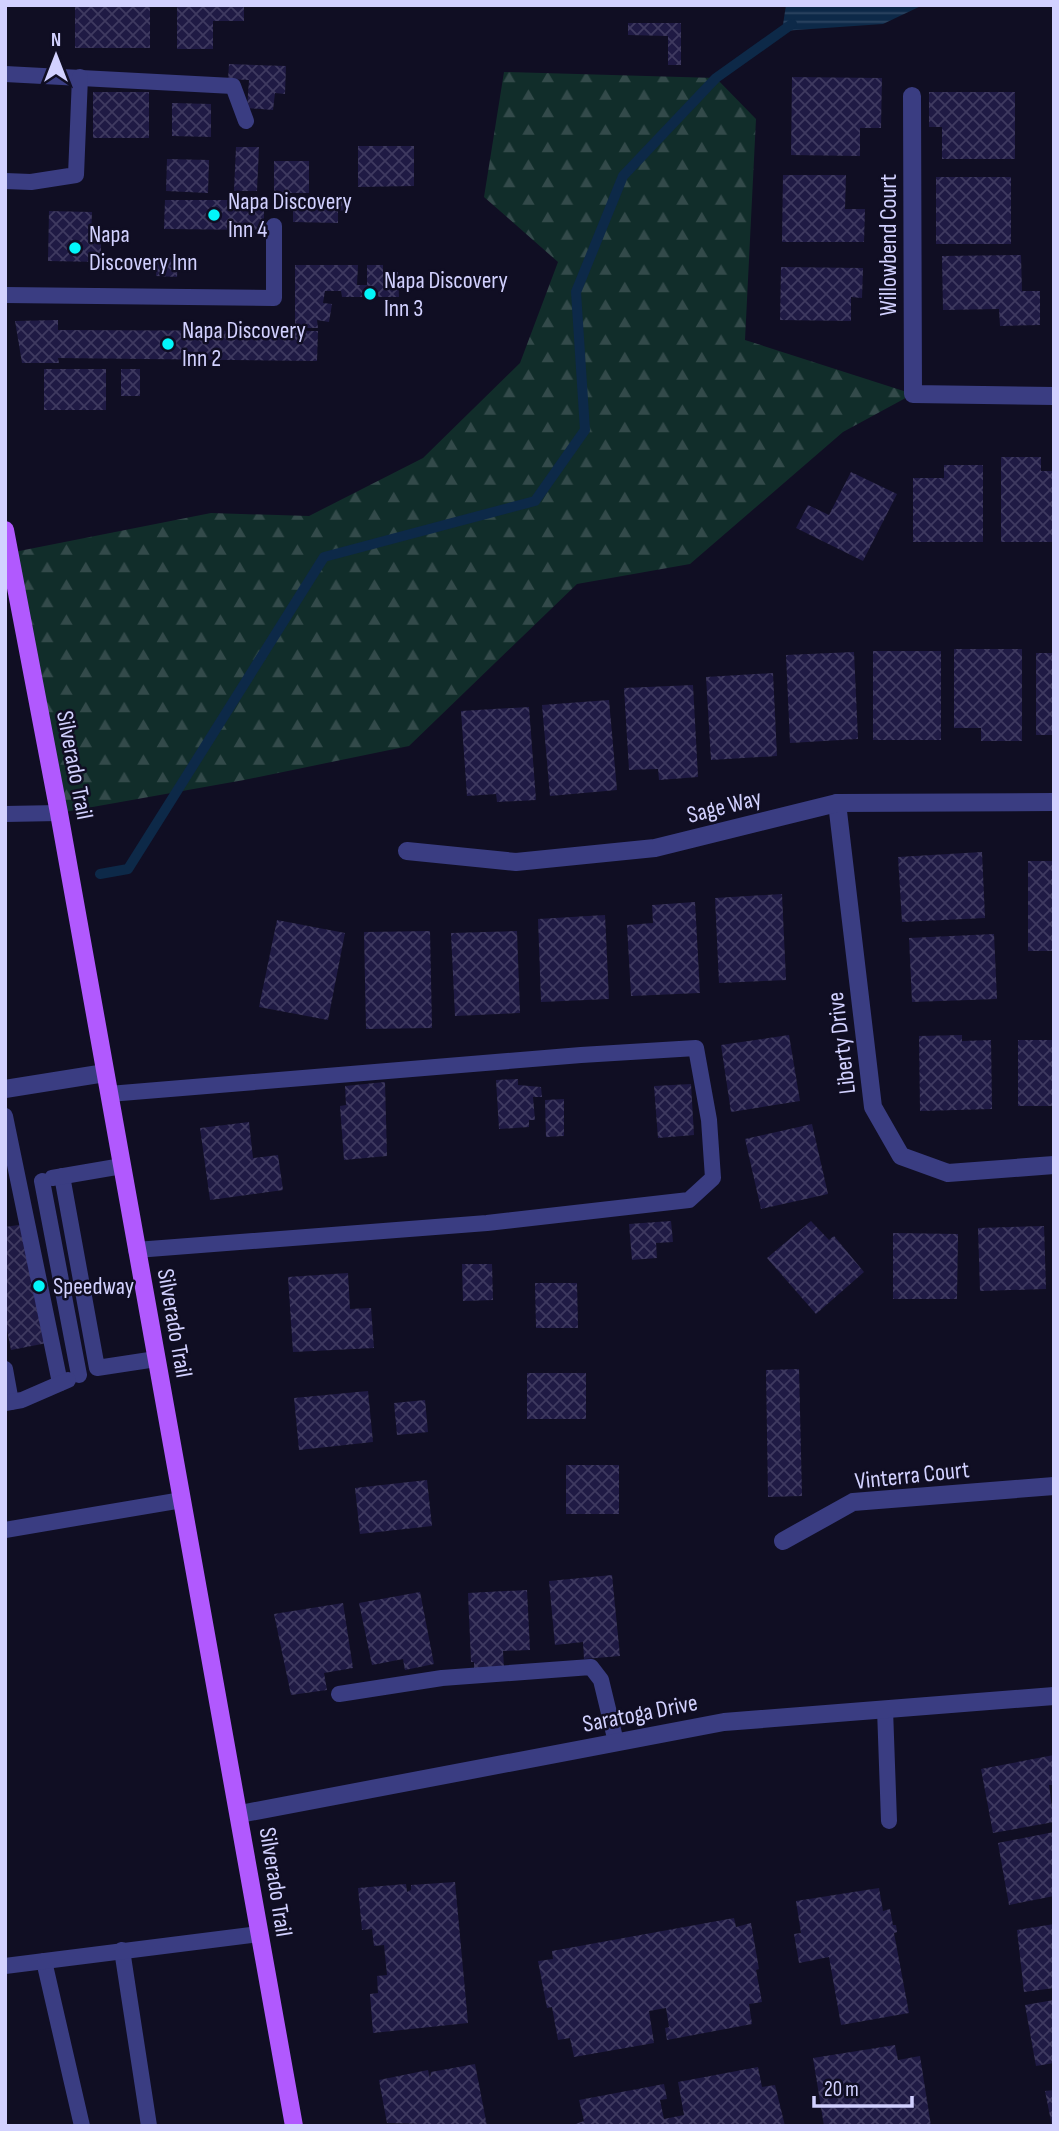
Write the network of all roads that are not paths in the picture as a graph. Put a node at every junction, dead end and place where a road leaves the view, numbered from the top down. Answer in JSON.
{"nodes":[{"id":1,"x":5,"y":74,"type":"edge"},
{"id":2,"x":80,"y":77,"type":"junction"},
{"id":3,"x":912,"y":96,"type":"dead end"},
{"id":4,"x":246,"y":121,"type":"dead end"},
{"id":5,"x":5,"y":181,"type":"edge"},
{"id":6,"x":274,"y":226,"type":"dead end"},
{"id":7,"x":5,"y":295,"type":"edge"},
{"id":8,"x":1054,"y":396,"type":"edge"},
{"id":9,"x":5,"y":530,"type":"edge"},
{"id":10,"x":1054,"y":802,"type":"edge"},
{"id":11,"x":837,"y":803,"type":"junction"},
{"id":12,"x":59,"y":813,"type":"junction"},
{"id":13,"x":5,"y":814,"type":"edge"},
{"id":14,"x":407,"y":851,"type":"dead end"},
{"id":15,"x":105,"y":1073,"type":"junction"},
{"id":16,"x":5,"y":1088,"type":"edge"},
{"id":17,"x":109,"y":1094,"type":"junction"},
{"id":18,"x":5,"y":1116,"type":"edge"},
{"id":19,"x":1054,"y":1165,"type":"edge"},
{"id":20,"x":122,"y":1166,"type":"junction"},
{"id":21,"x":62,"y":1176,"type":"junction"},
{"id":22,"x":42,"y":1181,"type":"junction"},
{"id":23,"x":13,"y":1186,"type":"edge"},
{"id":24,"x":136,"y":1250,"type":"junction"},
{"id":25,"x":156,"y":1359,"type":"junction"},
{"id":26,"x":97,"y":1368,"type":"junction"},
{"id":27,"x":5,"y":1369,"type":"edge"},
{"id":28,"x":79,"y":1375,"type":"junction"},
{"id":29,"x":60,"y":1383,"type":"junction"},
{"id":30,"x":8,"y":1402,"type":"edge"},
{"id":31,"x":1054,"y":1486,"type":"edge"},
{"id":32,"x":183,"y":1500,"type":"junction"},
{"id":33,"x":5,"y":1531,"type":"edge"},
{"id":34,"x":783,"y":1541,"type":"dead end"},
{"id":35,"x":339,"y":1694,"type":"dead end"},
{"id":36,"x":1054,"y":1696,"type":"edge"},
{"id":37,"x":885,"y":1709,"type":"junction"},
{"id":38,"x":616,"y":1742,"type":"junction"},
{"id":39,"x":240,"y":1814,"type":"junction"},
{"id":40,"x":889,"y":1821,"type":"dead end"},
{"id":41,"x":259,"y":1934,"type":"junction"},
{"id":42,"x":122,"y":1950,"type":"junction"},
{"id":43,"x":44,"y":1961,"type":"junction"},
{"id":44,"x":5,"y":1966,"type":"edge"},
{"id":45,"x":82,"y":2126,"type":"edge"},
{"id":46,"x":149,"y":2126,"type":"edge"},
{"id":47,"x":294,"y":2126,"type":"edge"}],
"edges":[{"from":1,"to":2,"type":"lane"},
{"from":2,"to":4,"type":"lane"},
{"from":2,"to":5,"type":"lane"},
{"from":3,"to":8,"type":"street","name":"Willowbend Court"},
{"from":6,"to":7,"type":"lane"},
{"from":9,"to":12,"type":"main road","name":"Silverado Trail"},
{"from":10,"to":11,"type":"street","name":"Sage Way"},
{"from":11,"to":14,"type":"street","name":"Sage Way"},
{"from":11,"to":19,"type":"street","name":"Liberty Drive"},
{"from":12,"to":13,"type":"lane"},
{"from":12,"to":15,"type":"main road","name":"Silverado Trail"},
{"from":15,"to":16,"type":"street"},
{"from":15,"to":17,"type":"main road","name":"Silverado Trail"},
{"from":17,"to":20,"type":"main road","name":"Silverado Trail"},
{"from":17,"to":24,"type":"lane"},
{"from":18,"to":23,"type":"lane"},
{"from":20,"to":21,"type":"lane"},
{"from":20,"to":24,"type":"main road","name":"Silverado Trail"},
{"from":21,"to":22,"type":"lane"},
{"from":21,"to":26,"type":"lane"},
{"from":22,"to":23,"type":"lane"},
{"from":22,"to":28,"type":"lane"},
{"from":23,"to":29,"type":"lane"},
{"from":24,"to":25,"type":"main road","name":"Silverado Trail"},
{"from":25,"to":26,"type":"lane"},
{"from":25,"to":32,"type":"main road","name":"Silverado Trail"},
{"from":26,"to":28,"type":"lane"},
{"from":27,"to":30,"type":"lane"},
{"from":28,"to":29,"type":"lane"},
{"from":29,"to":30,"type":"lane"},
{"from":31,"to":34,"type":"street","name":"Vinterra Court"},
{"from":32,"to":33,"type":"lane"},
{"from":32,"to":39,"type":"main road","name":"Silverado Trail"},
{"from":35,"to":38,"type":"lane"},
{"from":36,"to":37,"type":"street","name":"Saratoga Drive"},
{"from":37,"to":38,"type":"street","name":"Saratoga Drive"},
{"from":37,"to":40,"type":"lane"},
{"from":38,"to":39,"type":"street","name":"Saratoga Drive"},
{"from":39,"to":41,"type":"main road","name":"Silverado Trail"},
{"from":41,"to":42,"type":"lane"},
{"from":41,"to":47,"type":"main road","name":"Silverado Trail"},
{"from":42,"to":43,"type":"lane"},
{"from":42,"to":46,"type":"lane"},
{"from":43,"to":44,"type":"lane"},
{"from":43,"to":45,"type":"lane"}]}
